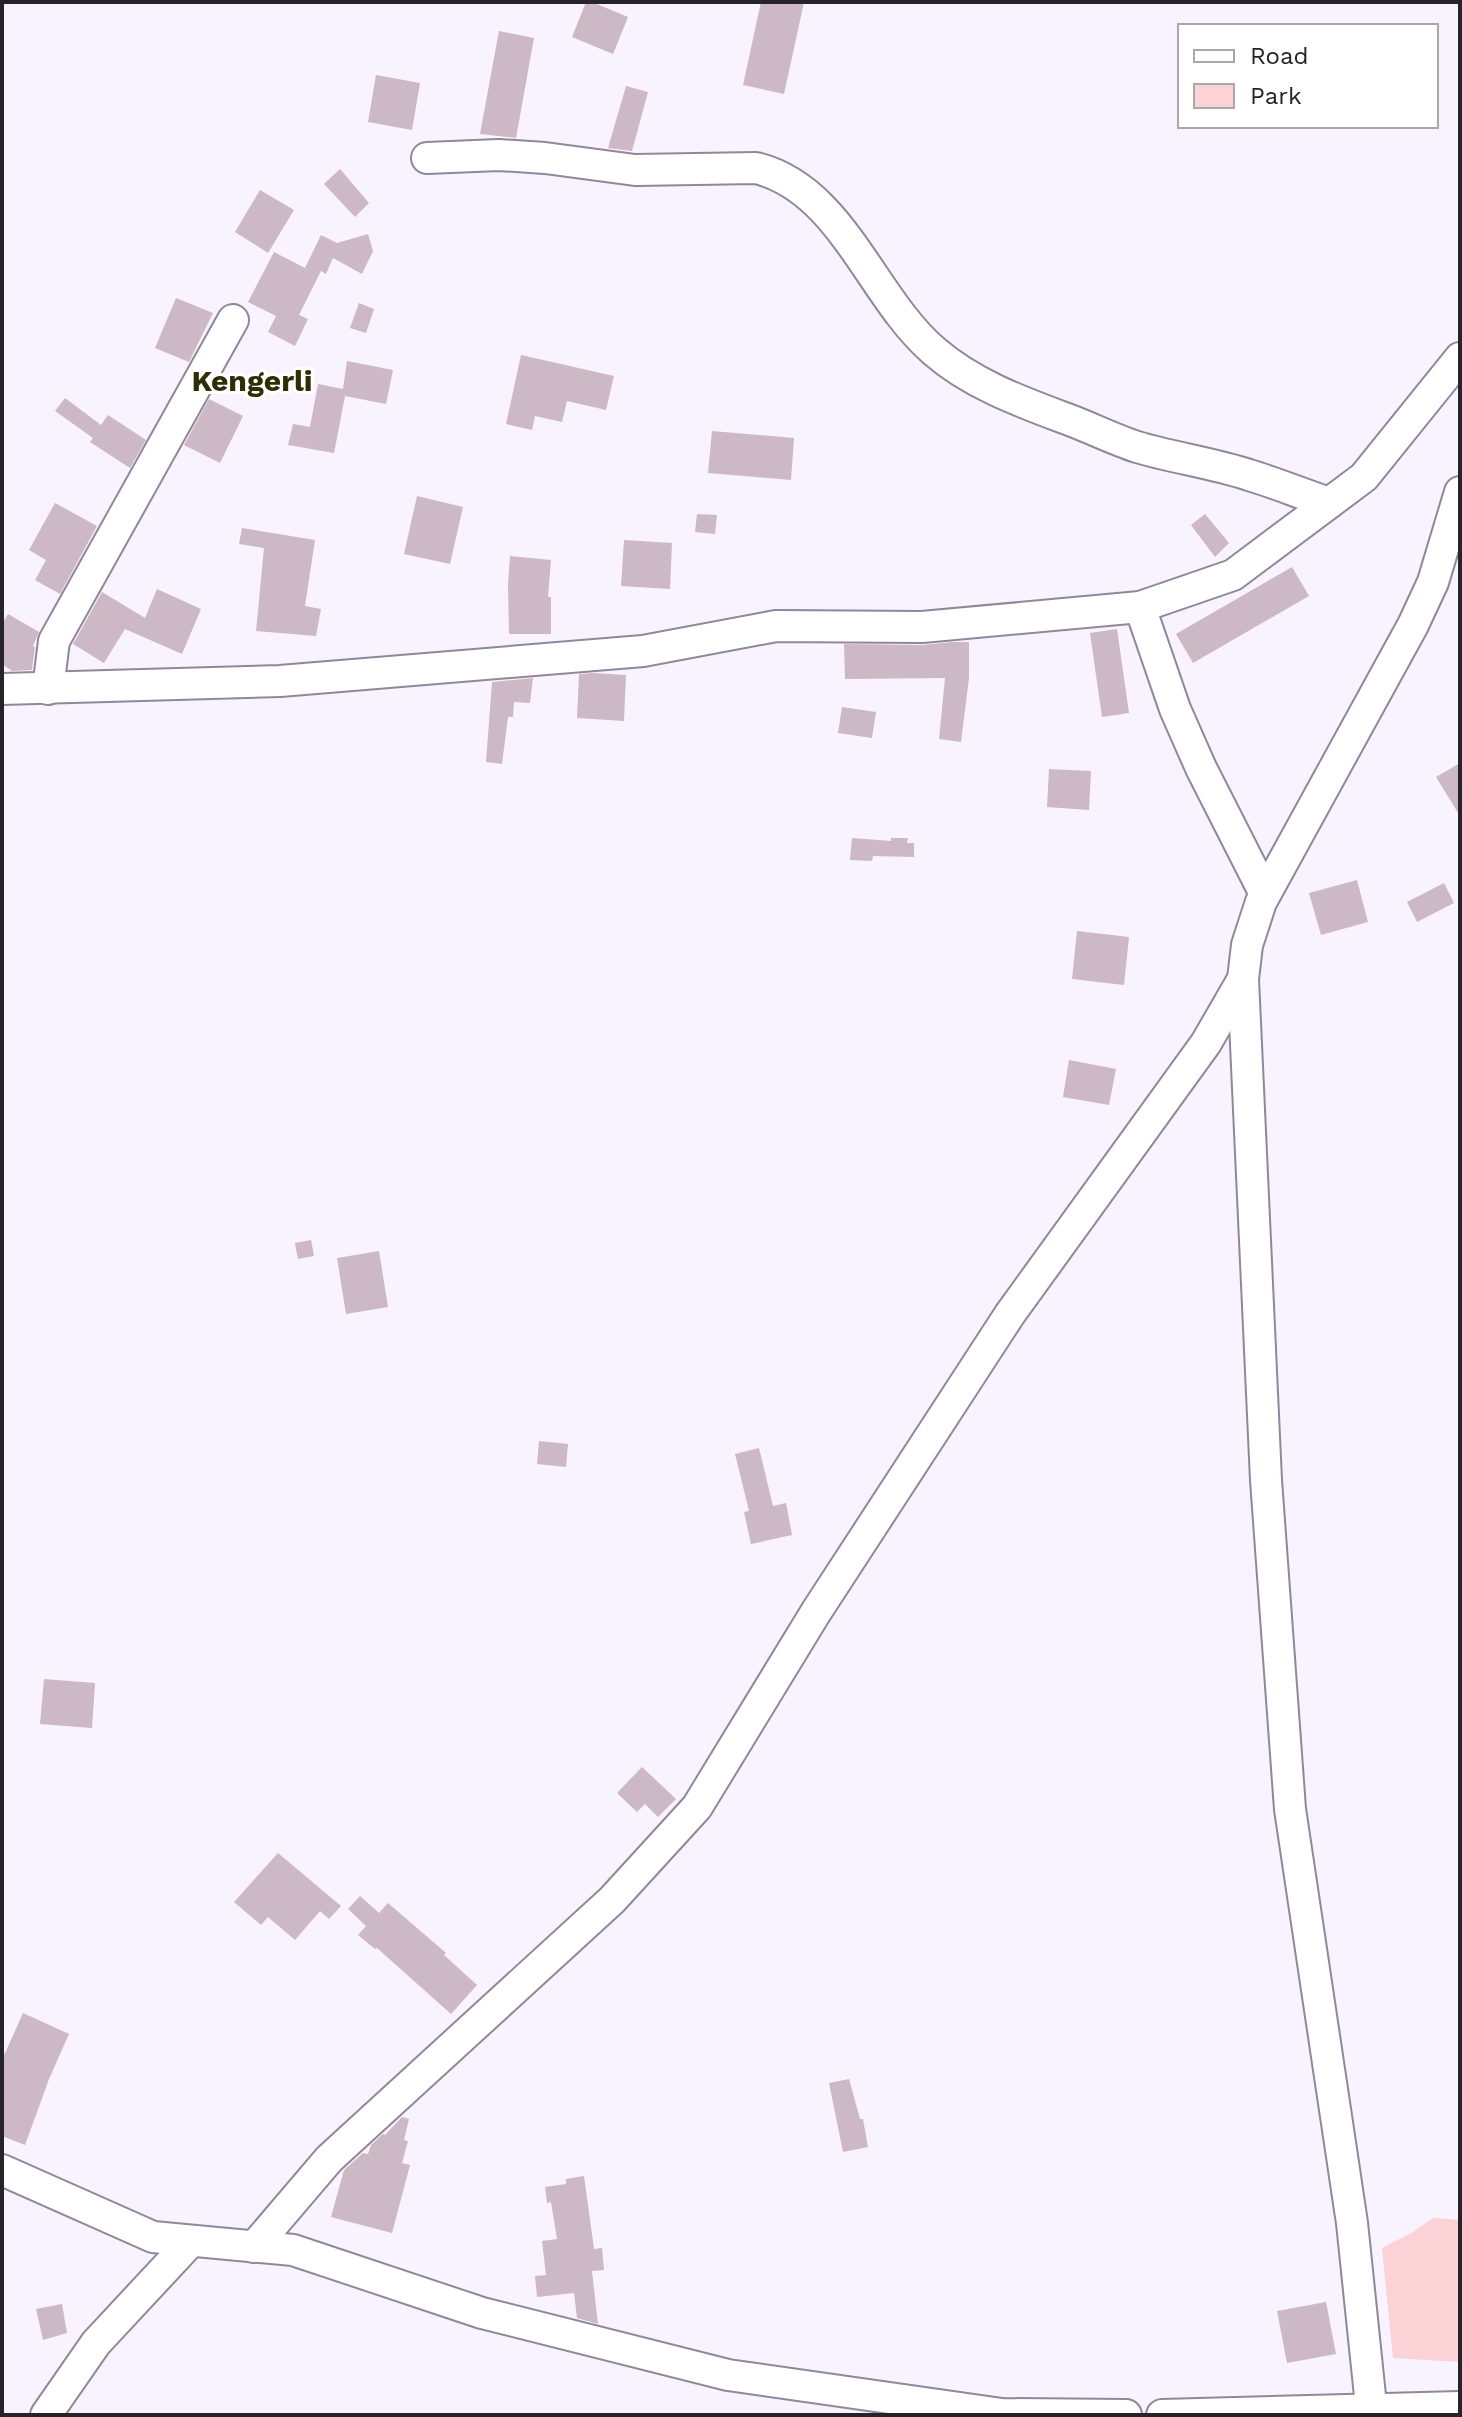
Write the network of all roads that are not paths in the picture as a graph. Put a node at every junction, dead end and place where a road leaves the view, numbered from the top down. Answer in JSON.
{"nodes":[{"id":1,"x":427,"y":158,"type":"dead end"},
{"id":2,"x":233,"y":320,"type":"dead end"},
{"id":3,"x":1460,"y":358,"type":"edge"},
{"id":4,"x":1460,"y":492,"type":"edge"},
{"id":5,"x":1329,"y":503,"type":"junction"},
{"id":6,"x":1140,"y":607,"type":"junction"},
{"id":7,"x":2,"y":689,"type":"edge"},
{"id":8,"x":48,"y":689,"type":"junction"},
{"id":9,"x":1265,"y":894,"type":"junction"},
{"id":10,"x":1243,"y":979,"type":"junction"},
{"id":11,"x":2,"y":2170,"type":"edge"},
{"id":12,"x":191,"y":2241,"type":"junction"},
{"id":13,"x":254,"y":2247,"type":"junction"},
{"id":14,"x":1460,"y":2407,"type":"edge"},
{"id":15,"x":1372,"y":2412,"type":"edge"},
{"id":16,"x":46,"y":2415,"type":"edge"},
{"id":17,"x":1126,"y":2415,"type":"edge"},
{"id":18,"x":1162,"y":2415,"type":"edge"}],
"edges":[{"from":1,"to":5,"type":"street"},
{"from":2,"to":8,"type":"street"},
{"from":3,"to":5,"type":"street"},
{"from":4,"to":9,"type":"street"},
{"from":5,"to":6,"type":"street"},
{"from":6,"to":8,"type":"street"},
{"from":6,"to":9,"type":"street"},
{"from":7,"to":8,"type":"street"},
{"from":9,"to":10,"type":"street"},
{"from":10,"to":13,"type":"street"},
{"from":10,"to":15,"type":"street"},
{"from":11,"to":12,"type":"street"},
{"from":12,"to":13,"type":"street"},
{"from":12,"to":16,"type":"street"},
{"from":13,"to":17,"type":"street"},
{"from":14,"to":15,"type":"street"},
{"from":15,"to":18,"type":"street"}]}
